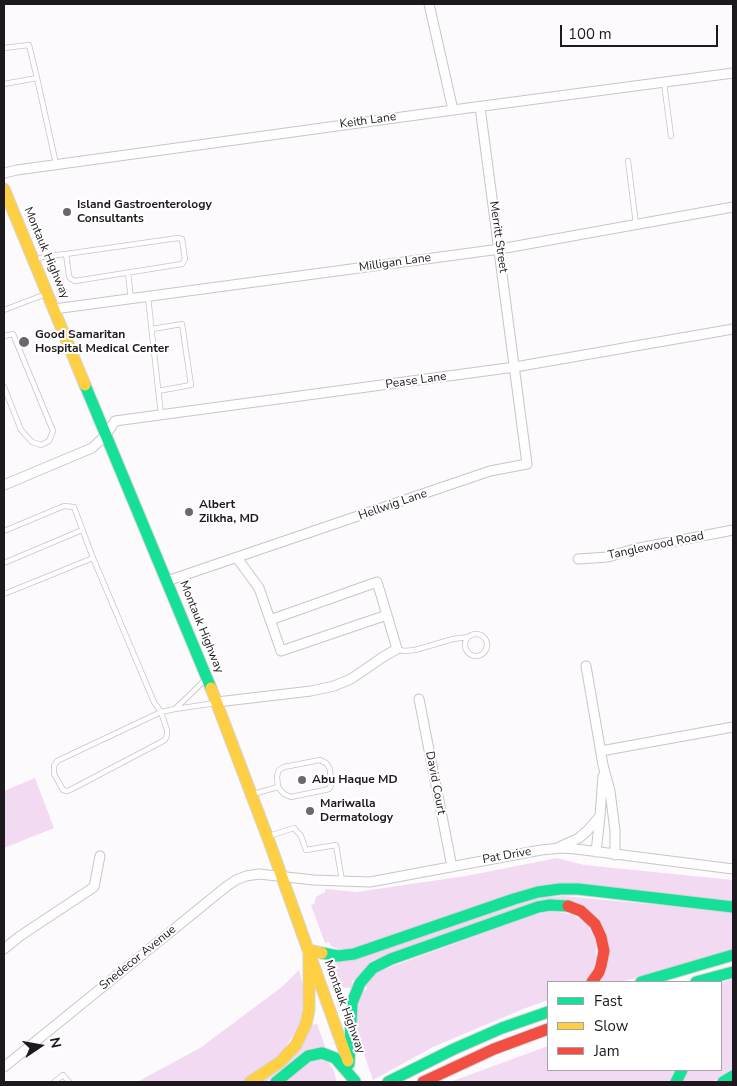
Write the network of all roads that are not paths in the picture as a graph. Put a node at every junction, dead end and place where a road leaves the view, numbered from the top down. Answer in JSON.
{"nodes":[{"id":1,"x":429,"y":4,"type":"edge"},
{"id":2,"x":4,"y":48,"type":"edge"},
{"id":3,"x":733,"y":73,"type":"edge"},
{"id":4,"x":37,"y":78,"type":"junction"},
{"id":5,"x":664,"y":83,"type":"junction"},
{"id":6,"x":4,"y":84,"type":"edge"},
{"id":7,"x":480,"y":107,"type":"junction"},
{"id":8,"x":453,"y":110,"type":"junction"},
{"id":9,"x":672,"y":136,"type":"dead end"},
{"id":10,"x":628,"y":161,"type":"dead end"},
{"id":11,"x":56,"y":164,"type":"junction"},
{"id":12,"x":4,"y":173,"type":"edge"},
{"id":13,"x":4,"y":193,"type":"edge"},
{"id":14,"x":733,"y":206,"type":"edge"},
{"id":15,"x":636,"y":224,"type":"junction"},
{"id":16,"x":500,"y":249,"type":"junction"},
{"id":17,"x":66,"y":254,"type":"junction"},
{"id":18,"x":34,"y":260,"type":"junction"},
{"id":19,"x":128,"y":273,"type":"junction"},
{"id":20,"x":48,"y":293,"type":"junction"},
{"id":21,"x":148,"y":296,"type":"junction"},
{"id":22,"x":131,"y":299,"type":"junction"},
{"id":23,"x":54,"y":309,"type":"junction"},
{"id":24,"x":4,"y":310,"type":"edge"},
{"id":25,"x":152,"y":329,"type":"junction"},
{"id":26,"x":733,"y":329,"type":"edge"},
{"id":27,"x":4,"y":336,"type":"edge"},
{"id":28,"x":515,"y":367,"type":"junction"},
{"id":29,"x":4,"y":387,"type":"edge"},
{"id":30,"x":158,"y":390,"type":"junction"},
{"id":31,"x":161,"y":415,"type":"junction"},
{"id":32,"x":105,"y":436,"type":"junction"},
{"id":33,"x":4,"y":485,"type":"edge"},
{"id":34,"x":82,"y":530,"type":"junction"},
{"id":35,"x":733,"y":530,"type":"edge"},
{"id":36,"x":4,"y":531,"type":"edge"},
{"id":37,"x":94,"y":558,"type":"junction"},
{"id":38,"x":237,"y":558,"type":"junction"},
{"id":39,"x":578,"y":559,"type":"dead end"},
{"id":40,"x":4,"y":562,"type":"edge"},
{"id":41,"x":167,"y":581,"type":"junction"},
{"id":42,"x":4,"y":594,"type":"edge"},
{"id":43,"x":387,"y":616,"type":"junction"},
{"id":44,"x":270,"y":620,"type":"junction"},
{"id":45,"x":468,"y":637,"type":"junction"},
{"id":46,"x":397,"y":649,"type":"junction"},
{"id":47,"x":586,"y":666,"type":"dead end"},
{"id":48,"x":207,"y":677,"type":"junction"},
{"id":49,"x":418,"y":699,"type":"dead end"},
{"id":50,"x":217,"y":702,"type":"junction"},
{"id":51,"x":176,"y":708,"type":"junction"},
{"id":52,"x":160,"y":712,"type":"junction"},
{"id":53,"x":733,"y":727,"type":"edge"},
{"id":54,"x":601,"y":751,"type":"junction"},
{"id":55,"x":603,"y":765,"type":"junction"},
{"id":56,"x":278,"y":787,"type":"junction"},
{"id":57,"x":252,"y":794,"type":"junction"},
{"id":58,"x":600,"y":816,"type":"junction"},
{"id":59,"x":268,"y":837,"type":"junction"},
{"id":60,"x":555,"y":849,"type":"junction"},
{"id":61,"x":596,"y":852,"type":"junction"},
{"id":62,"x":615,"y":855,"type":"junction"},
{"id":63,"x":100,"y":856,"type":"dead end"},
{"id":64,"x":452,"y":867,"type":"junction"},
{"id":65,"x":733,"y":869,"type":"edge"},
{"id":66,"x":282,"y":876,"type":"junction"},
{"id":67,"x":342,"y":882,"type":"junction"},
{"id":68,"x":733,"y":907,"type":"edge"},
{"id":69,"x":4,"y":950,"type":"edge"},
{"id":70,"x":309,"y":950,"type":"junction"},
{"id":71,"x":733,"y":956,"type":"edge"},
{"id":72,"x":733,"y":972,"type":"edge"},
{"id":73,"x":593,"y":981,"type":"edge"},
{"id":74,"x":645,"y":981,"type":"edge"},
{"id":75,"x":700,"y":981,"type":"edge"},
{"id":76,"x":547,"y":1003,"type":"edge"},
{"id":77,"x":547,"y":1012,"type":"edge"},
{"id":78,"x":502,"y":1028,"type":"junction"},
{"id":79,"x":547,"y":1029,"type":"edge"},
{"id":80,"x":349,"y":1064,"type":"junction"},
{"id":81,"x":4,"y":1065,"type":"edge"},
{"id":82,"x":733,"y":1076,"type":"edge"},
{"id":83,"x":54,"y":1082,"type":"edge"},
{"id":84,"x":68,"y":1082,"type":"edge"},
{"id":85,"x":250,"y":1082,"type":"edge"},
{"id":86,"x":276,"y":1082,"type":"edge"},
{"id":87,"x":355,"y":1082,"type":"edge"},
{"id":88,"x":388,"y":1082,"type":"edge"},
{"id":89,"x":423,"y":1082,"type":"edge"},
{"id":90,"x":723,"y":1082,"type":"edge"}],
"edges":[{"from":1,"to":8,"type":"street"},
{"from":2,"to":4,"type":"lane"},
{"from":3,"to":5,"type":"street","name":"Keith Lane"},
{"from":4,"to":6,"type":"lane"},
{"from":4,"to":11,"type":"lane"},
{"from":5,"to":7,"type":"street","name":"Keith Lane"},
{"from":5,"to":9,"type":"lane"},
{"from":7,"to":8,"type":"street","name":"Keith Lane"},
{"from":7,"to":16,"type":"street","name":"Merritt Street"},
{"from":8,"to":11,"type":"street","name":"Keith Lane"},
{"from":10,"to":15,"type":"lane"},
{"from":11,"to":12,"type":"street","name":"Keith Lane"},
{"from":13,"to":18,"type":"main road","name":"Montauk Highway"},
{"from":14,"to":15,"type":"street","name":"Milligan Lane"},
{"from":15,"to":16,"type":"street","name":"Milligan Lane"},
{"from":16,"to":21,"type":"street","name":"Milligan Lane"},
{"from":16,"to":28,"type":"street","name":"Merritt Street"},
{"from":17,"to":18,"type":"lane"},
{"from":17,"to":19,"type":"lane"},
{"from":17,"to":19,"type":"lane"},
{"from":18,"to":20,"type":"main road","name":"Montauk Highway"},
{"from":19,"to":22,"type":"lane"},
{"from":20,"to":23,"type":"main road","name":"Montauk Highway"},
{"from":20,"to":24,"type":"lane"},
{"from":21,"to":22,"type":"street","name":"Milligan Lane"},
{"from":21,"to":25,"type":"lane"},
{"from":22,"to":23,"type":"street","name":"Milligan Lane"},
{"from":23,"to":32,"type":"main road","name":"Montauk Highway"},
{"from":25,"to":30,"type":"lane"},
{"from":25,"to":30,"type":"lane"},
{"from":26,"to":28,"type":"street","name":"Pease Lane"},
{"from":27,"to":29,"type":"lane"},
{"from":28,"to":31,"type":"street","name":"Pease Lane"},
{"from":28,"to":38,"type":"street","name":"Hellwig Lane"},
{"from":30,"to":31,"type":"lane"},
{"from":31,"to":32,"type":"street","name":"Pease Lane"},
{"from":32,"to":33,"type":"street","name":"Pease Lane"},
{"from":32,"to":41,"type":"main road","name":"Montauk Highway"},
{"from":34,"to":36,"type":"lane"},
{"from":34,"to":37,"type":"lane"},
{"from":34,"to":40,"type":"lane"},
{"from":35,"to":39,"type":"street","name":"Tanglewood Road"},
{"from":37,"to":42,"type":"lane"},
{"from":37,"to":52,"type":"lane"},
{"from":38,"to":41,"type":"street","name":"Hellwig Lane"},
{"from":38,"to":44,"type":"street"},
{"from":41,"to":48,"type":"main road","name":"Montauk Highway"},
{"from":43,"to":44,"type":"street"},
{"from":43,"to":44,"type":"street"},
{"from":43,"to":46,"type":"street"},
{"from":45,"to":45,"type":"lane"},
{"from":45,"to":46,"type":"lane"},
{"from":46,"to":50,"type":"street"},
{"from":47,"to":54,"type":"street"},
{"from":48,"to":50,"type":"main road","name":"Montauk Highway"},
{"from":48,"to":51,"type":"lane"},
{"from":49,"to":64,"type":"street","name":"David Court"},
{"from":50,"to":51,"type":"lane"},
{"from":50,"to":57,"type":"main road","name":"Montauk Highway"},
{"from":51,"to":52,"type":"lane"},
{"from":52,"to":52,"type":"lane"},
{"from":53,"to":54,"type":"street"},
{"from":54,"to":55,"type":"street"},
{"from":55,"to":58,"type":"street"},
{"from":55,"to":62,"type":"street"},
{"from":56,"to":56,"type":"lane"},
{"from":56,"to":57,"type":"lane"},
{"from":57,"to":59,"type":"main road","name":"Montauk Highway"},
{"from":58,"to":60,"type":"street"},
{"from":58,"to":61,"type":"street"},
{"from":59,"to":66,"type":"main road","name":"Montauk Highway"},
{"from":59,"to":67,"type":"lane"},
{"from":60,"to":61,"type":"street","name":"Pat Drive"},
{"from":60,"to":64,"type":"street","name":"Pat Drive"},
{"from":61,"to":62,"type":"street","name":"Pat Drive"},
{"from":62,"to":65,"type":"street","name":"Pat Drive"},
{"from":63,"to":69,"type":"street"},
{"from":64,"to":67,"type":"street","name":"Pat Drive"},
{"from":66,"to":67,"type":"street","name":"Pat Drive"},
{"from":66,"to":70,"type":"main road","name":"Montauk Highway"},
{"from":66,"to":81,"type":"street","name":"Snedecor Avenue"},
{"from":68,"to":70,"type":"main road"},
{"from":70,"to":80,"type":"main road","name":"Montauk Highway"},
{"from":70,"to":85,"type":"main road"},
{"from":71,"to":74,"type":"main road"},
{"from":72,"to":75,"type":"main road"},
{"from":73,"to":80,"type":"main road"},
{"from":76,"to":78,"type":"main road"},
{"from":77,"to":78,"type":"main road"},
{"from":78,"to":88,"type":"main road"},
{"from":79,"to":89,"type":"main road"},
{"from":80,"to":87,"type":"main road","name":"Montauk Highway"},
{"from":82,"to":90,"type":"main road"},
{"from":83,"to":84,"type":"lane"},
{"from":86,"to":87,"type":"main road"}]}
